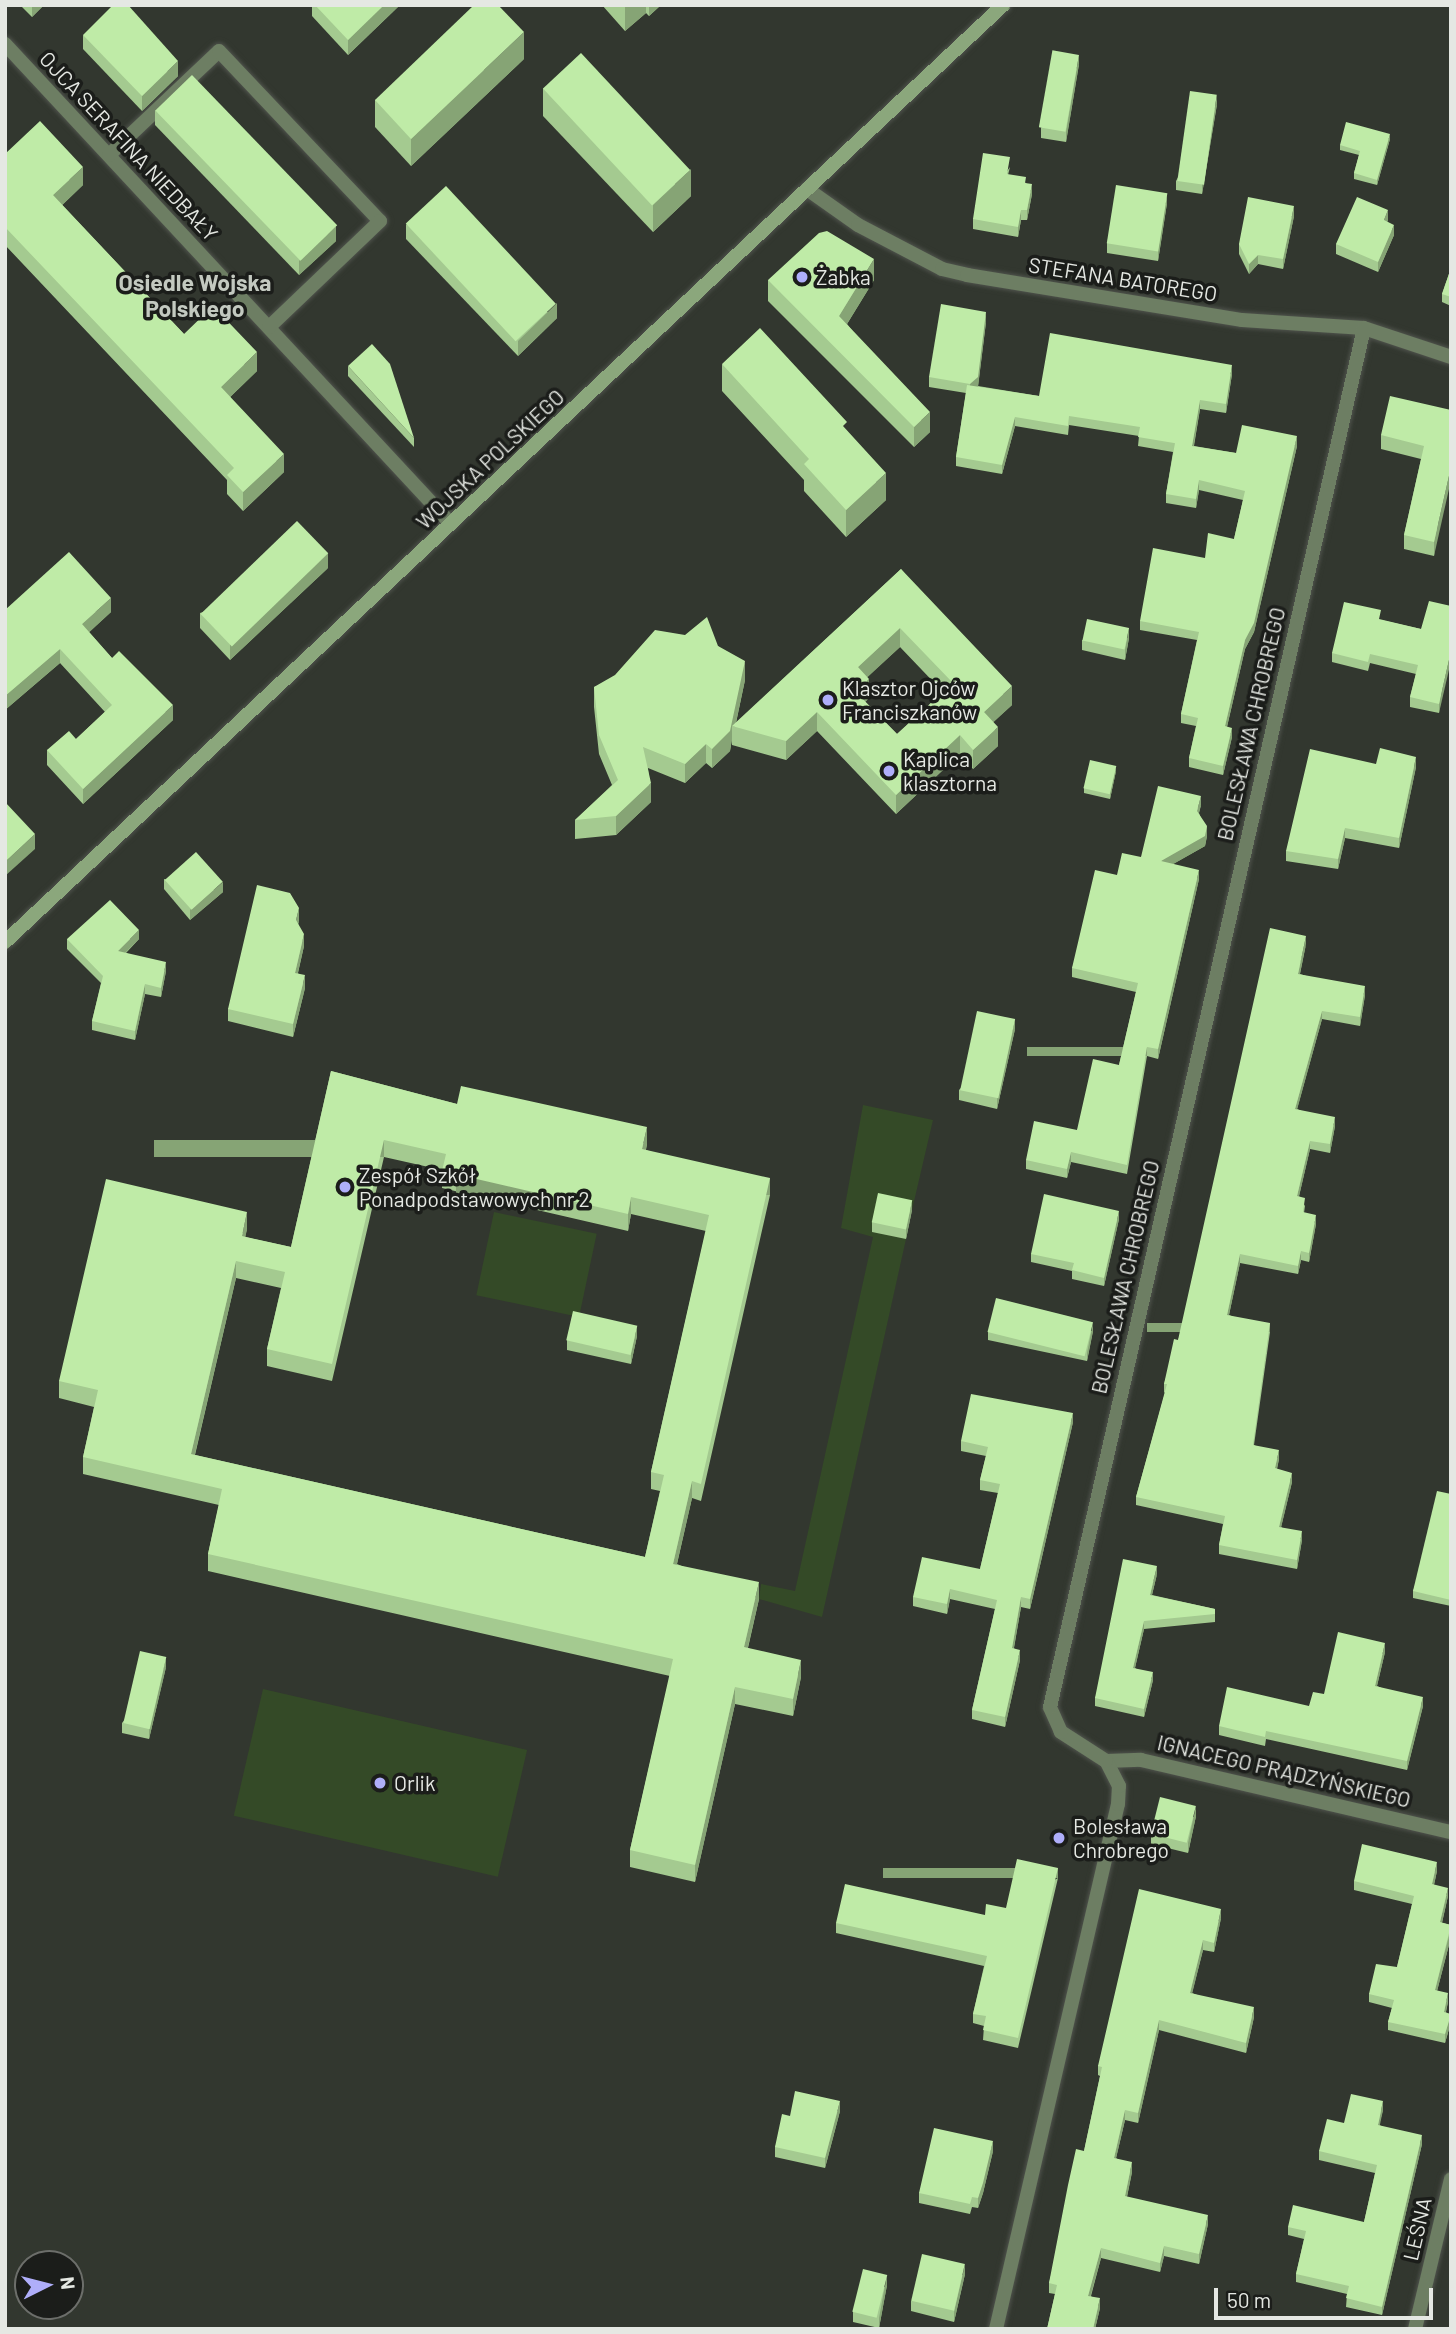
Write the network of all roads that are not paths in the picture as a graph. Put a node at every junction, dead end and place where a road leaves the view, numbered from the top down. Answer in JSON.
{"nodes":[{"id":1,"x":1003,"y":5,"type":"edge"},
{"id":2,"x":5,"y":44,"type":"edge"},
{"id":3,"x":109,"y":155,"type":"junction"},
{"id":4,"x":807,"y":189,"type":"junction"},
{"id":5,"x":269,"y":327,"type":"junction"},
{"id":6,"x":1364,"y":328,"type":"junction"},
{"id":7,"x":1451,"y":357,"type":"edge"},
{"id":8,"x":451,"y":524,"type":"junction"},
{"id":9,"x":5,"y":942,"type":"edge"},
{"id":10,"x":1106,"y":1761,"type":"junction"},
{"id":11,"x":1451,"y":1832,"type":"edge"},
{"id":12,"x":1451,"y":2179,"type":"edge"},
{"id":13,"x":1451,"y":2190,"type":"edge"},
{"id":14,"x":996,"y":2329,"type":"edge"},
{"id":15,"x":1417,"y":2329,"type":"edge"}],
"edges":[{"from":1,"to":4,"type":"main road","name":"WOJSKA POLSKIEGO"},
{"from":2,"to":3,"type":"street","name":"OJCA SERAFINA NIEDBAŁY"},
{"from":3,"to":5,"type":"street","name":"OJCA SERAFINA NIEDBAŁY"},
{"from":3,"to":5,"type":"street"},
{"from":4,"to":6,"type":"street","name":"STEFANA BATOREGO"},
{"from":4,"to":8,"type":"main road","name":"WOJSKA POLSKIEGO"},
{"from":5,"to":8,"type":"street","name":"OJCA SERAFINA NIEDBAŁY"},
{"from":6,"to":7,"type":"street","name":"STEFANA BATOREGO"},
{"from":6,"to":10,"type":"street","name":"BOLESŁAWA CHROBREGO"},
{"from":8,"to":9,"type":"main road","name":"WOJSKA POLSKIEGO"},
{"from":10,"to":11,"type":"street","name":"IGNACEGO PRĄDZYŃSKIEGO"},
{"from":10,"to":14,"type":"street"},
{"from":12,"to":15,"type":"street","name":"LEŚNA"},
{"from":13,"to":15,"type":"street","name":"LEŚNA"}]}
